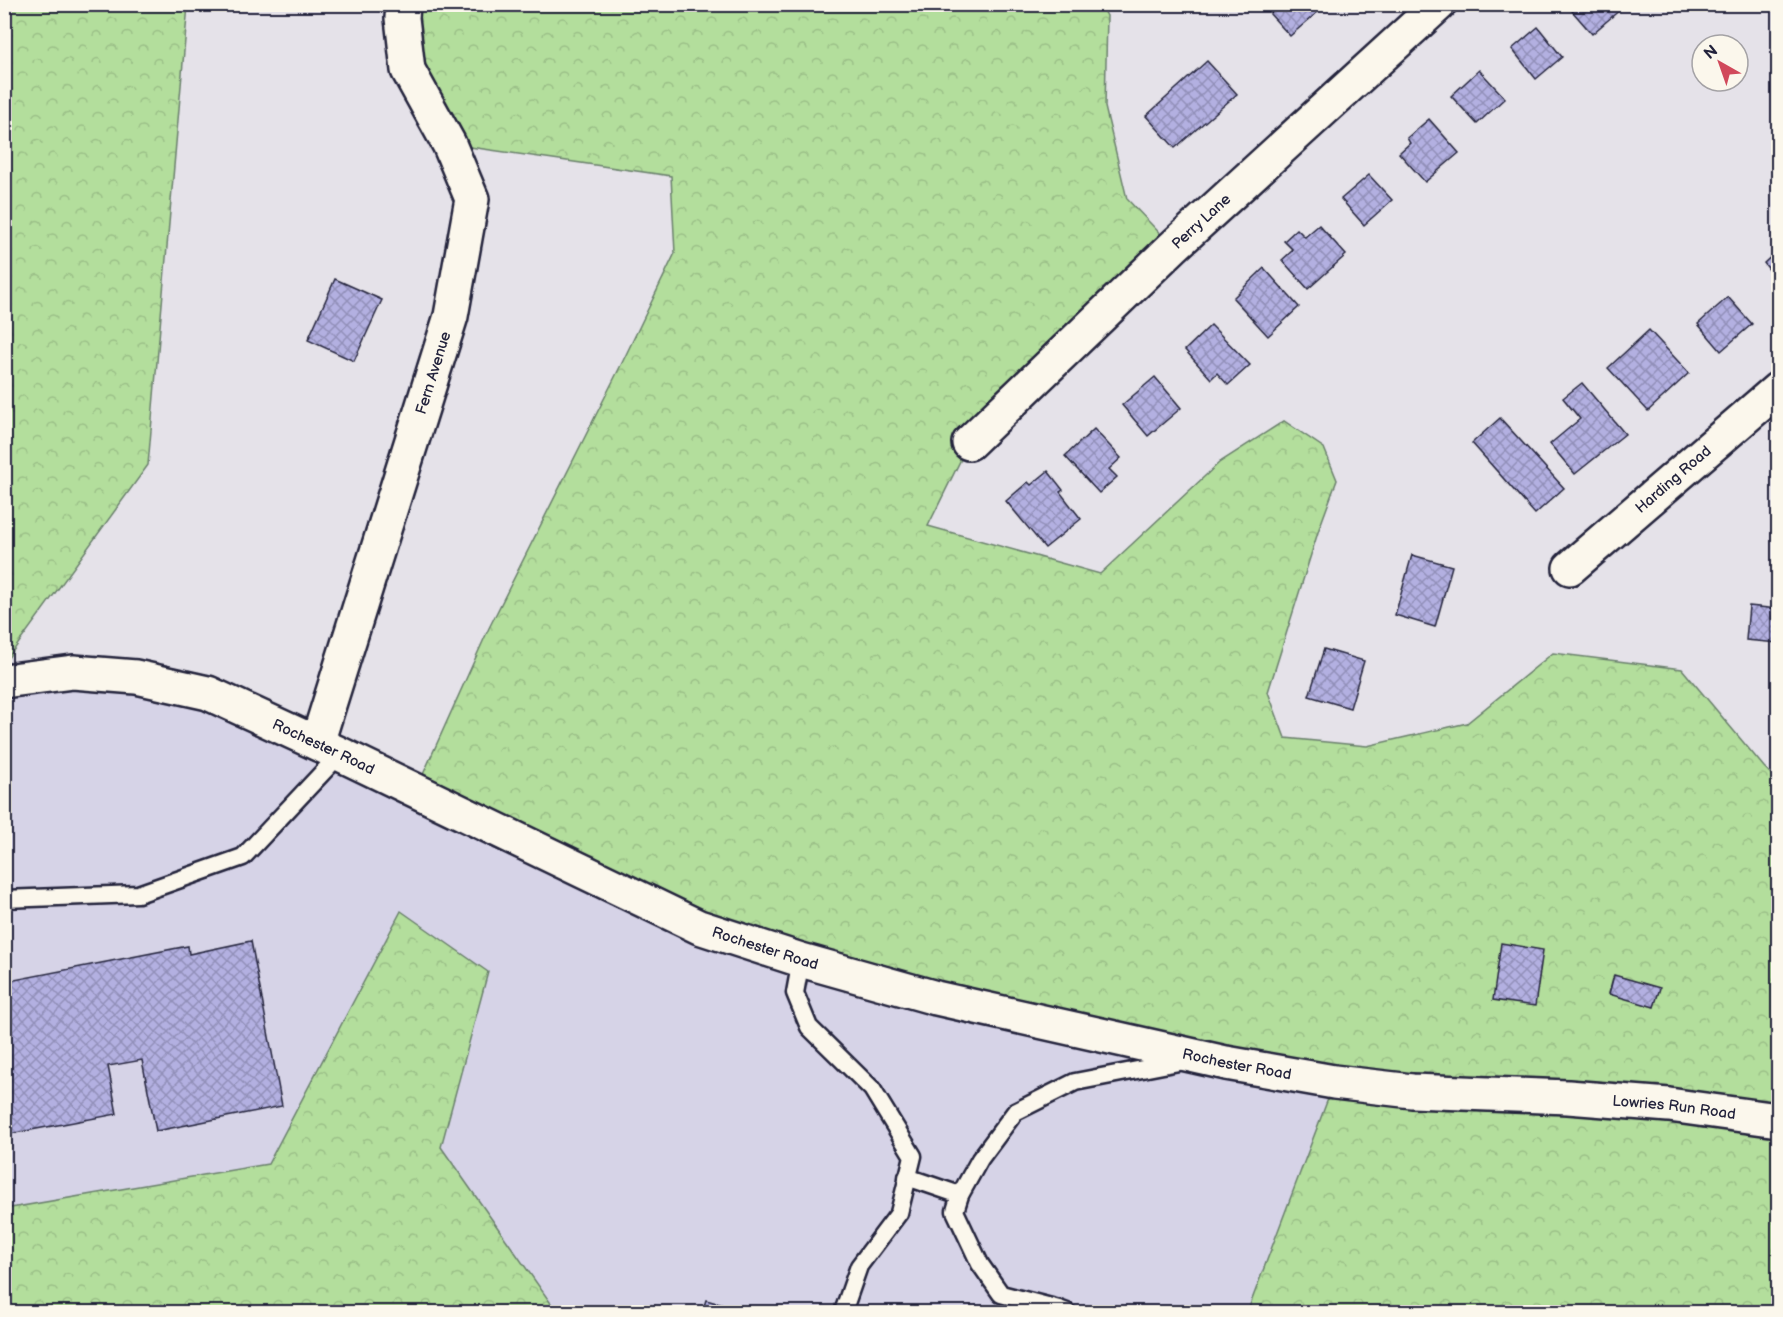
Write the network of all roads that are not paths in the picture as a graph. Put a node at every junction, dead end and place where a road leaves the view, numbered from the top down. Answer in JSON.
{"nodes":[{"id":1,"x":403,"y":4,"type":"edge"},
{"id":2,"x":1439,"y":4,"type":"edge"},
{"id":3,"x":1779,"y":389,"type":"edge"},
{"id":4,"x":969,"y":443,"type":"dead end"},
{"id":5,"x":1570,"y":568,"type":"dead end"},
{"id":6,"x":4,"y":681,"type":"edge"},
{"id":7,"x":329,"y":748,"type":"junction"},
{"id":8,"x":4,"y":899,"type":"edge"},
{"id":9,"x":801,"y":960,"type":"junction"},
{"id":10,"x":1203,"y":1058,"type":"junction"},
{"id":11,"x":1568,"y":1097,"type":"joint"},
{"id":12,"x":1779,"y":1120,"type":"edge"},
{"id":13,"x":908,"y":1178,"type":"junction"},
{"id":14,"x":960,"y":1195,"type":"junction"},
{"id":15,"x":843,"y":1312,"type":"edge"},
{"id":16,"x":1067,"y":1312,"type":"edge"}],
"edges":[{"from":1,"to":7,"type":"street","name":"Fern Avenue"},
{"from":2,"to":4,"type":"street","name":"Perry Lane"},
{"from":3,"to":5,"type":"street","name":"Harding Road"},
{"from":6,"to":7,"type":"street","name":"Rochester Road"},
{"from":7,"to":8,"type":"lane"},
{"from":7,"to":9,"type":"street","name":"Rochester Road"},
{"from":9,"to":10,"type":"street","name":"Rochester Road"},
{"from":9,"to":13,"type":"lane"},
{"from":10,"to":11,"type":"street","name":"Rochester Road"},
{"from":10,"to":14,"type":"lane"},
{"from":11,"to":12,"type":"street","name":"Lowries Run Road"},
{"from":13,"to":14,"type":"lane"},
{"from":13,"to":15,"type":"lane"},
{"from":14,"to":16,"type":"lane"}]}
